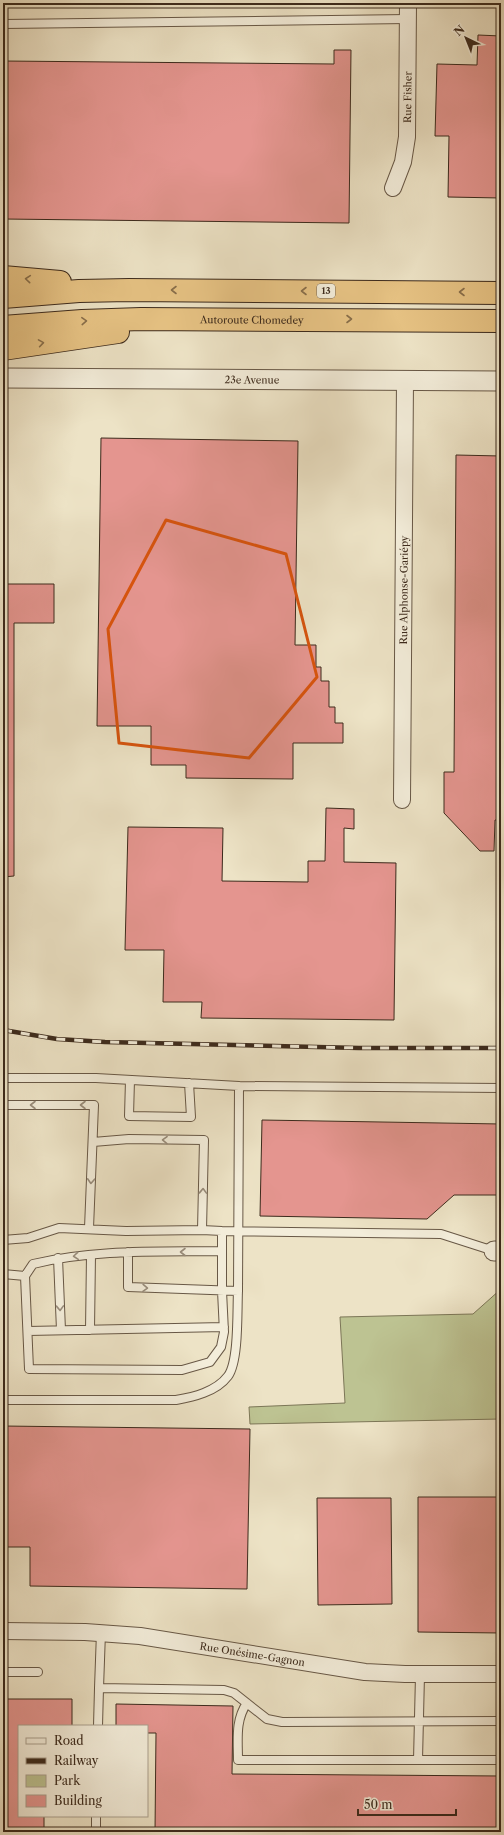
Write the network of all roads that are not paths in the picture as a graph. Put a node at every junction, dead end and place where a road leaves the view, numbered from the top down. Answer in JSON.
{"nodes":[{"id":1,"x":408,"y":3,"type":"edge"},
{"id":2,"x":408,"y":19,"type":"junction"},
{"id":3,"x":3,"y":24,"type":"edge"},
{"id":4,"x":393,"y":188,"type":"dead end"},
{"id":5,"x":3,"y":277,"type":"edge"},
{"id":6,"x":151,"y":290,"type":"junction"},
{"id":7,"x":501,"y":293,"type":"edge"},
{"id":8,"x":3,"y":297,"type":"edge"},
{"id":9,"x":212,"y":318,"type":"junction"},
{"id":10,"x":501,"y":321,"type":"edge"},
{"id":11,"x":3,"y":327,"type":"edge"},
{"id":12,"x":3,"y":350,"type":"edge"},
{"id":13,"x":3,"y":378,"type":"edge"},
{"id":14,"x":405,"y":380,"type":"junction"},
{"id":15,"x":501,"y":381,"type":"edge"},
{"id":16,"x":402,"y":800,"type":"dead end"},
{"id":17,"x":3,"y":1078,"type":"edge"},
{"id":18,"x":130,"y":1080,"type":"junction"},
{"id":19,"x":190,"y":1083,"type":"junction"},
{"id":20,"x":239,"y":1086,"type":"junction"},
{"id":21,"x":501,"y":1088,"type":"edge"},
{"id":22,"x":3,"y":1105,"type":"edge"},
{"id":23,"x":93,"y":1142,"type":"junction"},
{"id":24,"x":89,"y":1228,"type":"junction"},
{"id":25,"x":202,"y":1230,"type":"junction"},
{"id":26,"x":222,"y":1231,"type":"junction"},
{"id":27,"x":238,"y":1231,"type":"junction"},
{"id":28,"x":3,"y":1240,"type":"edge"},
{"id":29,"x":222,"y":1251,"type":"junction"},
{"id":30,"x":497,"y":1251,"type":"edge"},
{"id":31,"x":128,"y":1252,"type":"junction"},
{"id":32,"x":91,"y":1255,"type":"junction"},
{"id":33,"x":58,"y":1258,"type":"junction"},
{"id":34,"x":3,"y":1274,"type":"edge"},
{"id":35,"x":24,"y":1276,"type":"junction"},
{"id":36,"x":222,"y":1291,"type":"junction"},
{"id":37,"x":238,"y":1291,"type":"junction"},
{"id":38,"x":224,"y":1327,"type":"junction"},
{"id":39,"x":61,"y":1330,"type":"junction"},
{"id":40,"x":90,"y":1330,"type":"junction"},
{"id":41,"x":28,"y":1331,"type":"junction"},
{"id":42,"x":221,"y":1347,"type":"junction"},
{"id":43,"x":235,"y":1352,"type":"junction"},
{"id":44,"x":3,"y":1400,"type":"edge"},
{"id":45,"x":3,"y":1631,"type":"edge"},
{"id":46,"x":101,"y":1632,"type":"junction"},
{"id":47,"x":3,"y":1672,"type":"edge"},
{"id":48,"x":38,"y":1672,"type":"dead end"},
{"id":49,"x":501,"y":1674,"type":"edge"},
{"id":50,"x":420,"y":1675,"type":"junction"},
{"id":51,"x":98,"y":1688,"type":"junction"},
{"id":52,"x":247,"y":1703,"type":"junction"},
{"id":53,"x":418,"y":1721,"type":"junction"},
{"id":54,"x":501,"y":1721,"type":"edge"},
{"id":55,"x":98,"y":1725,"type":"edge"},
{"id":56,"x":418,"y":1760,"type":"junction"},
{"id":57,"x":501,"y":1760,"type":"edge"},
{"id":58,"x":96,"y":1817,"type":"edge"},
{"id":59,"x":96,"y":1832,"type":"edge"}],
"edges":[{"from":1,"to":2,"type":"street","name":"Rue Fisher"},
{"from":2,"to":3,"type":"lane"},
{"from":2,"to":4,"type":"street","name":"Rue Fisher"},
{"from":6,"to":5,"type":"highway","one_way":true},
{"from":7,"to":6,"type":"highway","number":"13","one_way":true},
{"from":6,"to":8,"type":"highway","number":"13"},
{"from":9,"to":10,"type":"highway","name":"Autoroute Chomedey","one_way":true},
{"from":11,"to":9,"type":"highway","name":"Autoroute Chomedey","one_way":true},
{"from":12,"to":9,"type":"highway","one_way":true},
{"from":13,"to":14,"type":"street","name":"23e Avenue"},
{"from":14,"to":15,"type":"street","name":"23e Avenue"},
{"from":14,"to":16,"type":"street","name":"Rue Alphonse-Gariépy"},
{"from":17,"to":18,"type":"lane"},
{"from":18,"to":19,"type":"lane"},
{"from":18,"to":19,"type":"lane"},
{"from":19,"to":20,"type":"lane"},
{"from":20,"to":21,"type":"lane"},
{"from":20,"to":27,"type":"lane"},
{"from":23,"to":22,"type":"lane","one_way":true},
{"from":23,"to":24,"type":"lane","one_way":true},
{"from":25,"to":23,"type":"lane","one_way":true},
{"from":24,"to":25,"type":"lane"},
{"from":24,"to":28,"type":"lane"},
{"from":25,"to":26,"type":"lane"},
{"from":26,"to":27,"type":"lane"},
{"from":26,"to":29,"type":"lane"},
{"from":27,"to":30,"type":"lane"},
{"from":27,"to":37,"type":"lane"},
{"from":29,"to":31,"type":"lane","one_way":true},
{"from":29,"to":36,"type":"lane"},
{"from":31,"to":32,"type":"lane"},
{"from":31,"to":36,"type":"lane","one_way":true},
{"from":32,"to":33,"type":"lane","one_way":true},
{"from":32,"to":40,"type":"lane"},
{"from":33,"to":35,"type":"lane"},
{"from":33,"to":39,"type":"lane","one_way":true},
{"from":34,"to":35,"type":"lane"},
{"from":35,"to":41,"type":"lane"},
{"from":36,"to":37,"type":"lane"},
{"from":36,"to":38,"type":"lane"},
{"from":37,"to":43,"type":"lane"},
{"from":38,"to":40,"type":"lane"},
{"from":38,"to":42,"type":"lane"},
{"from":39,"to":40,"type":"lane"},
{"from":39,"to":41,"type":"lane"},
{"from":41,"to":42,"type":"lane"},
{"from":42,"to":43,"type":"lane"},
{"from":43,"to":44,"type":"lane"},
{"from":45,"to":46,"type":"street","name":"Rue Onésime-Gagnon"},
{"from":46,"to":50,"type":"street","name":"Rue Onésime-Gagnon"},
{"from":46,"to":51,"type":"lane"},
{"from":47,"to":48,"type":"lane"},
{"from":49,"to":50,"type":"street","name":"Rue Onésime-Gagnon"},
{"from":50,"to":53,"type":"lane"},
{"from":51,"to":52,"type":"lane"},
{"from":51,"to":55,"type":"lane"},
{"from":52,"to":53,"type":"lane"},
{"from":52,"to":56,"type":"lane"},
{"from":53,"to":54,"type":"lane"},
{"from":53,"to":56,"type":"lane"},
{"from":56,"to":57,"type":"lane"},
{"from":58,"to":59,"type":"lane"}]}
